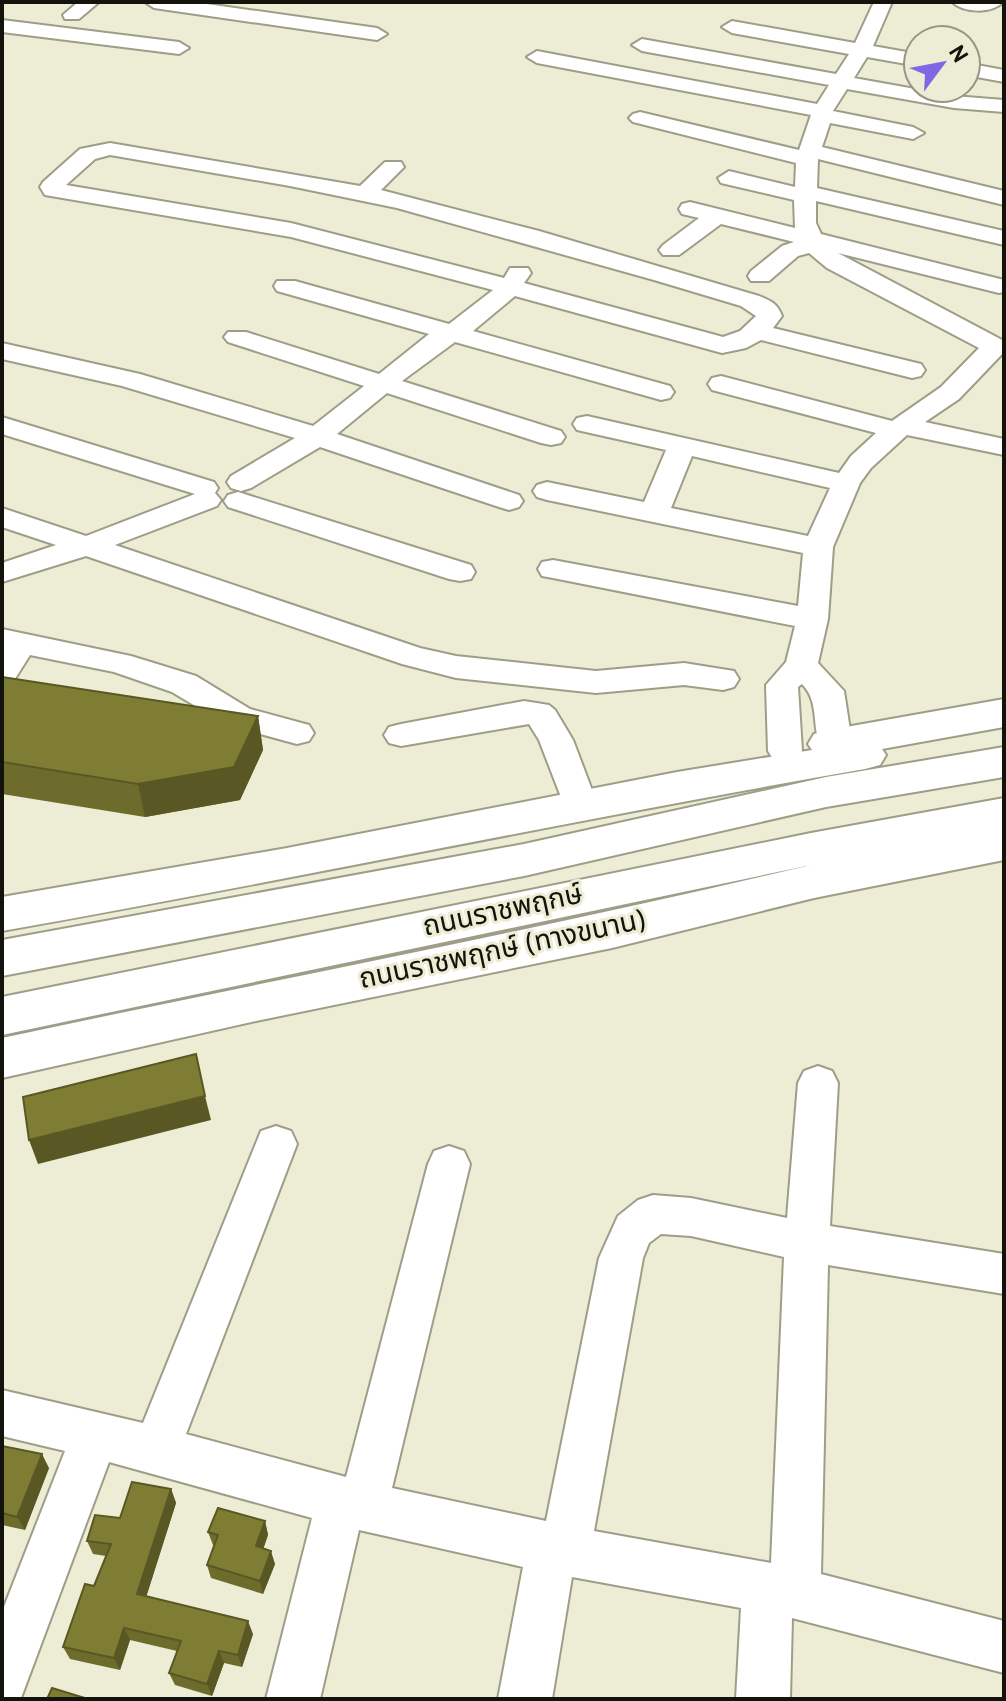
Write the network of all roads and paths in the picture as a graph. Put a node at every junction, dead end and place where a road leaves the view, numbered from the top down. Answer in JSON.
{"nodes":[{"id":1,"x":90,"y":2,"type":"edge"},
{"id":2,"x":154,"y":2,"type":"edge"},
{"id":3,"x":883,"y":2,"type":"edge"},
{"id":4,"x":961,"y":2,"type":"edge"},
{"id":5,"x":994,"y":2,"type":"edge"},
{"id":6,"x":72,"y":15,"type":"dead end"},
{"id":7,"x":2,"y":26,"type":"edge"},
{"id":8,"x":732,"y":27,"type":"dead end"},
{"id":9,"x":377,"y":34,"type":"dead end"},
{"id":10,"x":876,"y":39,"type":"junction"},
{"id":11,"x":642,"y":45,"type":"dead end"},
{"id":12,"x":179,"y":48,"type":"dead end"},
{"id":13,"x":902,"y":52,"type":"edge"},
{"id":14,"x":537,"y":57,"type":"dead end"},
{"id":15,"x":725,"y":59,"type":"junction"},
{"id":16,"x":982,"y":72,"type":"edge"},
{"id":17,"x":1004,"y":76,"type":"edge"},
{"id":18,"x":841,"y":81,"type":"junction"},
{"id":19,"x":703,"y":88,"type":"junction"},
{"id":20,"x":656,"y":100,"type":"dead end"},
{"id":21,"x":1004,"y":106,"type":"edge"},
{"id":22,"x":822,"y":113,"type":"junction"},
{"id":23,"x":727,"y":115,"type":"dead end"},
{"id":24,"x":927,"y":125,"type":"junction"},
{"id":25,"x":710,"y":135,"type":"junction"},
{"id":26,"x":808,"y":155,"type":"junction"},
{"id":27,"x":393,"y":167,"type":"dead end"},
{"id":28,"x":729,"y":178,"type":"dead end"},
{"id":29,"x":364,"y":194,"type":"junction"},
{"id":30,"x":806,"y":194,"type":"junction"},
{"id":31,"x":1004,"y":198,"type":"edge"},
{"id":32,"x":690,"y":209,"type":"dead end"},
{"id":33,"x":717,"y":216,"type":"junction"},
{"id":34,"x":1004,"y":238,"type":"edge"},
{"id":35,"x":556,"y":242,"type":"junction"},
{"id":36,"x":812,"y":242,"type":"junction"},
{"id":37,"x":671,"y":250,"type":"dead end"},
{"id":38,"x":760,"y":276,"type":"dead end"},
{"id":39,"x":510,"y":281,"type":"junction"},
{"id":40,"x":286,"y":286,"type":"dead end"},
{"id":41,"x":999,"y":286,"type":"dead end"},
{"id":42,"x":757,"y":332,"type":"junction"},
{"id":43,"x":444,"y":334,"type":"junction"},
{"id":44,"x":237,"y":337,"type":"dead end"},
{"id":45,"x":2,"y":351,"type":"edge"},
{"id":46,"x":912,"y":370,"type":"dead end"},
{"id":47,"x":387,"y":382,"type":"junction"},
{"id":48,"x":721,"y":384,"type":"dead end"},
{"id":49,"x":661,"y":392,"type":"dead end"},
{"id":50,"x":587,"y":424,"type":"dead end"},
{"id":51,"x":2,"y":425,"type":"edge"},
{"id":52,"x":900,"y":428,"type":"junction"},
{"id":53,"x":551,"y":437,"type":"dead end"},
{"id":54,"x":315,"y":438,"type":"junction"},
{"id":55,"x":682,"y":446,"type":"junction"},
{"id":56,"x":1004,"y":447,"type":"edge"},
{"id":57,"x":846,"y":483,"type":"junction"},
{"id":58,"x":239,"y":491,"type":"junction"},
{"id":59,"x":547,"y":491,"type":"dead end"},
{"id":60,"x":205,"y":494,"type":"junction"},
{"id":61,"x":509,"y":501,"type":"dead end"},
{"id":62,"x":654,"y":513,"type":"junction"},
{"id":63,"x":2,"y":517,"type":"edge"},
{"id":64,"x":88,"y":545,"type":"junction"},
{"id":65,"x":818,"y":547,"type":"junction"},
{"id":66,"x":553,"y":569,"type":"dead end"},
{"id":67,"x":460,"y":572,"type":"dead end"},
{"id":68,"x":2,"y":573,"type":"edge"},
{"id":69,"x":812,"y":619,"type":"junction"},
{"id":70,"x":12,"y":641,"type":"edge"},
{"id":71,"x":801,"y":665,"type":"junction"},
{"id":72,"x":2,"y":674,"type":"edge"},
{"id":73,"x":723,"y":679,"type":"dead end"},
{"id":74,"x":1004,"y":713,"type":"edge"},
{"id":75,"x":1004,"y":732,"type":"edge"},
{"id":76,"x":297,"y":733,"type":"dead end"},
{"id":77,"x":401,"y":735,"type":"dead end"},
{"id":78,"x":835,"y":743,"type":"junction"},
{"id":79,"x":785,"y":751,"type":"junction"},
{"id":80,"x":1004,"y":762,"type":"edge"},
{"id":81,"x":677,"y":787,"type":"junction"},
{"id":82,"x":580,"y":806,"type":"junction"},
{"id":83,"x":1004,"y":813,"type":"edge"},
{"id":84,"x":1004,"y":844,"type":"edge"},
{"id":85,"x":1004,"y":864,"type":"edge"},
{"id":86,"x":262,"y":909,"type":"junction"},
{"id":87,"x":2,"y":914,"type":"edge"},
{"id":88,"x":2,"y":926,"type":"edge"},
{"id":89,"x":612,"y":930,"type":"junction"},
{"id":90,"x":2,"y":958,"type":"edge"},
{"id":91,"x":273,"y":960,"type":"junction"},
{"id":92,"x":2,"y":1016,"type":"edge"},
{"id":93,"x":2,"y":1051,"type":"edge"},
{"id":94,"x":2,"y":1058,"type":"edge"},
{"id":95,"x":818,"y":1083,"type":"dead end"},
{"id":96,"x":276,"y":1144,"type":"dead end"},
{"id":97,"x":449,"y":1164,"type":"dead end"},
{"id":98,"x":807,"y":1242,"type":"junction"},
{"id":99,"x":1004,"y":1274,"type":"edge"},
{"id":100,"x":2,"y":1413,"type":"edge"},
{"id":101,"x":95,"y":1436,"type":"junction"},
{"id":102,"x":156,"y":1450,"type":"junction"},
{"id":103,"x":352,"y":1504,"type":"junction"},
{"id":104,"x":559,"y":1549,"type":"junction"},
{"id":105,"x":781,"y":1590,"type":"junction"},
{"id":106,"x":1004,"y":1647,"type":"edge"},
{"id":107,"x":2,"y":1679,"type":"edge"},
{"id":108,"x":293,"y":1699,"type":"edge"},
{"id":109,"x":525,"y":1699,"type":"edge"},
{"id":110,"x":763,"y":1699,"type":"edge"}],
"edges":[{"from":1,"to":6,"type":"street"},
{"from":2,"to":9,"type":"street"},
{"from":3,"to":10,"type":"street"},
{"from":4,"to":5,"type":"street"},
{"from":7,"to":12,"type":"street"},
{"from":8,"to":10,"type":"street"},
{"from":10,"to":13,"type":"street"},
{"from":10,"to":18,"type":"street"},
{"from":11,"to":15,"type":"street"},
{"from":14,"to":19,"type":"street"},
{"from":15,"to":18,"type":"street"},
{"from":15,"to":19,"type":"street"},
{"from":16,"to":17,"type":"street"},
{"from":18,"to":22,"type":"street"},
{"from":18,"to":24,"type":"street"},
{"from":19,"to":22,"type":"street"},
{"from":20,"to":25,"type":"street"},
{"from":21,"to":24,"type":"street"},
{"from":22,"to":24,"type":"street"},
{"from":22,"to":26,"type":"street"},
{"from":23,"to":25,"type":"street"},
{"from":25,"to":26,"type":"street"},
{"from":26,"to":30,"type":"street"},
{"from":26,"to":31,"type":"street"},
{"from":27,"to":29,"type":"street"},
{"from":28,"to":30,"type":"street"},
{"from":29,"to":35,"type":"street"},
{"from":29,"to":39,"type":"street"},
{"from":30,"to":34,"type":"street"},
{"from":30,"to":36,"type":"street"},
{"from":32,"to":33,"type":"street"},
{"from":33,"to":36,"type":"street"},
{"from":33,"to":37,"type":"street"},
{"from":35,"to":39,"type":"street"},
{"from":35,"to":42,"type":"street"},
{"from":36,"to":38,"type":"street"},
{"from":36,"to":41,"type":"street"},
{"from":36,"to":52,"type":"street"},
{"from":39,"to":42,"type":"street"},
{"from":39,"to":43,"type":"street"},
{"from":40,"to":43,"type":"street"},
{"from":42,"to":46,"type":"street"},
{"from":43,"to":47,"type":"street"},
{"from":43,"to":49,"type":"street"},
{"from":44,"to":47,"type":"street"},
{"from":45,"to":54,"type":"street"},
{"from":47,"to":53,"type":"street"},
{"from":47,"to":54,"type":"street"},
{"from":48,"to":52,"type":"street"},
{"from":50,"to":55,"type":"street"},
{"from":51,"to":60,"type":"street"},
{"from":52,"to":56,"type":"street"},
{"from":52,"to":57,"type":"street"},
{"from":54,"to":58,"type":"street"},
{"from":54,"to":61,"type":"street"},
{"from":55,"to":57,"type":"street"},
{"from":55,"to":62,"type":"street"},
{"from":57,"to":65,"type":"street"},
{"from":58,"to":60,"type":"street"},
{"from":58,"to":67,"type":"street"},
{"from":59,"to":62,"type":"street"},
{"from":60,"to":64,"type":"street"},
{"from":62,"to":65,"type":"street"},
{"from":63,"to":64,"type":"street"},
{"from":64,"to":68,"type":"street"},
{"from":64,"to":73,"type":"street"},
{"from":65,"to":69,"type":"street"},
{"from":66,"to":69,"type":"street"},
{"from":69,"to":71,"type":"street"},
{"from":70,"to":72,"type":"street"},
{"from":70,"to":76,"type":"street"},
{"from":71,"to":78,"type":"street"},
{"from":71,"to":79,"type":"street"},
{"from":74,"to":78,"type":"main road"},
{"from":75,"to":81,"type":"main road"},
{"from":77,"to":82,"type":"street"},
{"from":78,"to":79,"type":"main road"},
{"from":79,"to":81,"type":"main road"},
{"from":80,"to":86,"type":"main road","name":"ถนนราชพฤกษ์"},
{"from":81,"to":82,"type":"main road"},
{"from":82,"to":87,"type":"main road"},
{"from":83,"to":91,"type":"main road","name":"ถนนราชพฤกษ์"},
{"from":84,"to":89,"type":"main road","name":"ถนนราชพฤกษ์ (ทางขนาน)"},
{"from":85,"to":89,"type":"main road"},
{"from":86,"to":88,"type":"main road"},
{"from":86,"to":90,"type":"main road","name":"ถนนราชพฤกษ์"},
{"from":89,"to":94,"type":"main road","name":"ถนนราชพฤกษ์ (ทางขนาน)"},
{"from":91,"to":92,"type":"main road","name":"ถนนราชพฤกษ์"},
{"from":91,"to":93,"type":"main road"},
{"from":95,"to":98,"type":"street"},
{"from":96,"to":102,"type":"street"},
{"from":97,"to":103,"type":"street"},
{"from":98,"to":99,"type":"street"},
{"from":98,"to":104,"type":"street"},
{"from":98,"to":105,"type":"street"},
{"from":100,"to":101,"type":"street"},
{"from":101,"to":102,"type":"street"},
{"from":101,"to":107,"type":"street"},
{"from":102,"to":103,"type":"street"},
{"from":103,"to":104,"type":"street"},
{"from":103,"to":108,"type":"street"},
{"from":104,"to":105,"type":"street"},
{"from":104,"to":109,"type":"street"},
{"from":105,"to":106,"type":"street"},
{"from":105,"to":110,"type":"street"}]}
